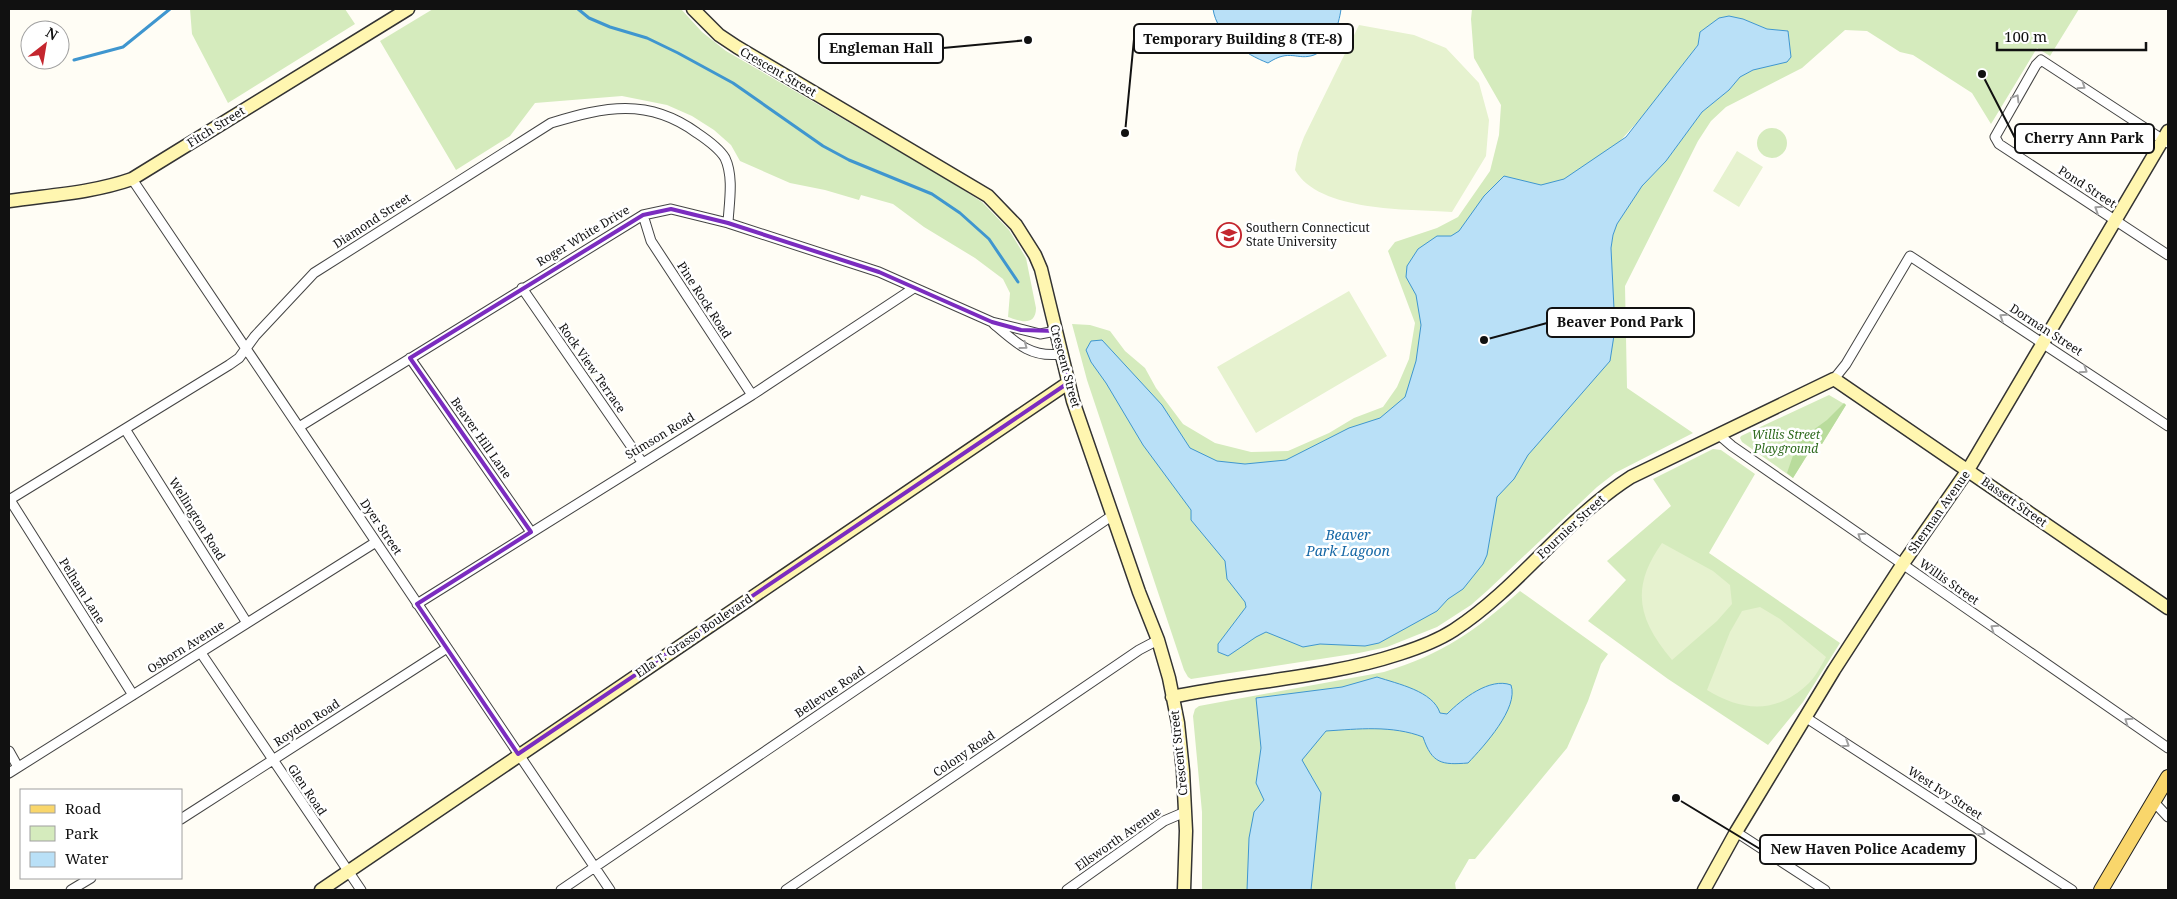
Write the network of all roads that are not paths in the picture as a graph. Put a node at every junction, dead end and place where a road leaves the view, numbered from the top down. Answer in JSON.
{"nodes":[{"id":1,"x":408,"y":9,"type":"edge"},
{"id":2,"x":692,"y":9,"type":"edge"},
{"id":3,"x":2167,"y":138,"type":"edge"},
{"id":4,"x":132,"y":179,"type":"junction"},
{"id":5,"x":9,"y":200,"type":"edge"},
{"id":6,"x":643,"y":215,"type":"junction"},
{"id":7,"x":2116,"y":221,"type":"junction"},
{"id":8,"x":728,"y":223,"type":"junction"},
{"id":9,"x":2168,"y":255,"type":"edge"},
{"id":10,"x":1910,"y":256,"type":"joint"},
{"id":11,"x":522,"y":288,"type":"junction"},
{"id":12,"x":914,"y":288,"type":"junction"},
{"id":13,"x":992,"y":322,"type":"junction"},
{"id":14,"x":1056,"y":331,"type":"junction"},
{"id":15,"x":2043,"y":344,"type":"junction"},
{"id":16,"x":246,"y":348,"type":"junction"},
{"id":17,"x":1061,"y":354,"type":"junction"},
{"id":18,"x":410,"y":358,"type":"junction"},
{"id":19,"x":1834,"y":378,"type":"junction"},
{"id":20,"x":1068,"y":383,"type":"junction"},
{"id":21,"x":752,"y":395,"type":"junction"},
{"id":22,"x":2168,"y":426,"type":"edge"},
{"id":23,"x":299,"y":427,"type":"junction"},
{"id":24,"x":125,"y":429,"type":"junction"},
{"id":25,"x":1718,"y":434,"type":"junction"},
{"id":26,"x":642,"y":462,"type":"junction"},
{"id":27,"x":1968,"y":470,"type":"junction"},
{"id":28,"x":9,"y":500,"type":"edge"},
{"id":29,"x":1113,"y":515,"type":"junction"},
{"id":30,"x":531,"y":532,"type":"junction"},
{"id":31,"x":376,"y":542,"type":"junction"},
{"id":32,"x":1902,"y":565,"type":"junction"},
{"id":33,"x":418,"y":604,"type":"junction"},
{"id":34,"x":2168,"y":608,"type":"edge"},
{"id":35,"x":247,"y":623,"type":"junction"},
{"id":36,"x":1158,"y":640,"type":"junction"},
{"id":37,"x":447,"y":648,"type":"junction"},
{"id":38,"x":201,"y":653,"type":"junction"},
{"id":39,"x":133,"y":695,"type":"junction"},
{"id":40,"x":1172,"y":697,"type":"junction"},
{"id":41,"x":1805,"y":717,"type":"junction"},
{"id":42,"x":2168,"y":748,"type":"edge"},
{"id":43,"x":9,"y":751,"type":"edge"},
{"id":44,"x":518,"y":754,"type":"junction"},
{"id":45,"x":272,"y":760,"type":"junction"},
{"id":46,"x":18,"y":767,"type":"junction"},
{"id":47,"x":9,"y":773,"type":"edge"},
{"id":48,"x":2168,"y":777,"type":"edge"},
{"id":49,"x":2154,"y":802,"type":"junction"},
{"id":50,"x":1185,"y":812,"type":"junction"},
{"id":51,"x":2168,"y":817,"type":"edge"},
{"id":52,"x":182,"y":818,"type":"edge"},
{"id":53,"x":1736,"y":832,"type":"junction"},
{"id":54,"x":594,"y":867,"type":"junction"},
{"id":55,"x":348,"y":872,"type":"junction"},
{"id":56,"x":88,"y":879,"type":"edge"},
{"id":57,"x":71,"y":890,"type":"edge"},
{"id":58,"x":321,"y":890,"type":"edge"},
{"id":59,"x":360,"y":890,"type":"edge"},
{"id":60,"x":561,"y":890,"type":"edge"},
{"id":61,"x":610,"y":890,"type":"edge"},
{"id":62,"x":786,"y":890,"type":"edge"},
{"id":63,"x":1067,"y":890,"type":"edge"},
{"id":64,"x":1184,"y":890,"type":"edge"},
{"id":65,"x":1704,"y":890,"type":"edge"},
{"id":66,"x":1825,"y":890,"type":"edge"},
{"id":67,"x":2072,"y":890,"type":"edge"},
{"id":68,"x":2101,"y":890,"type":"edge"}],
"edges":[{"from":1,"to":4,"type":"main road","name":"Fitch Street"},
{"from":2,"to":14,"type":"main road","name":"Crescent Street"},
{"from":3,"to":7,"type":"main road","name":"Sherman Avenue"},
{"from":7,"to":3,"type":"street","name":"Pond Street","one_way":true},
{"from":4,"to":5,"type":"main road","name":"Fitch Street"},
{"from":4,"to":16,"type":"street","name":"Dyer Street"},
{"from":6,"to":8,"type":"street","name":"Roger White Drive"},
{"from":6,"to":11,"type":"street","name":"Roger White Drive"},
{"from":6,"to":21,"type":"street","name":"Pine Rock Road"},
{"from":7,"to":9,"type":"street","name":"Pond Street"},
{"from":7,"to":15,"type":"main road","name":"Sherman Avenue"},
{"from":8,"to":12,"type":"street","name":"Roger White Drive"},
{"from":8,"to":16,"type":"street","name":"Diamond Street"},
{"from":15,"to":10,"type":"street","name":"Dorman Street","one_way":true},
{"from":10,"to":19,"type":"street","name":"Fournier Street"},
{"from":11,"to":18,"type":"street","name":"Roger White Drive"},
{"from":11,"to":26,"type":"street","name":"Rock View Terrace"},
{"from":12,"to":13,"type":"street","name":"Roger White Drive"},
{"from":12,"to":21,"type":"street","name":"Stimson Road"},
{"from":13,"to":14,"type":"street","name":"Roger White Drive"},
{"from":13,"to":17,"type":"street","name":"Roger White Drive","one_way":true},
{"from":14,"to":17,"type":"main road","name":"Crescent Street"},
{"from":15,"to":22,"type":"street","name":"Dorman Street","one_way":true},
{"from":15,"to":27,"type":"main road","name":"Sherman Avenue"},
{"from":16,"to":23,"type":"street","name":"Dyer Street"},
{"from":16,"to":24,"type":"street","name":"Diamond Street"},
{"from":17,"to":20,"type":"main road","name":"Crescent Street"},
{"from":18,"to":23,"type":"street","name":"Roger White Drive"},
{"from":18,"to":30,"type":"street","name":"Beaver Hill Lane"},
{"from":19,"to":25,"type":"main road","name":"Fournier Street"},
{"from":19,"to":27,"type":"main road","name":"Bassett Street"},
{"from":20,"to":29,"type":"main road","name":"Crescent Street"},
{"from":20,"to":44,"type":"main road","name":"Ella T. Grasso Boulevard"},
{"from":21,"to":26,"type":"street","name":"Stimson Road"},
{"from":23,"to":31,"type":"street","name":"Dyer Street"},
{"from":24,"to":28,"type":"street","name":"Diamond Street"},
{"from":24,"to":35,"type":"street","name":"Wellington Road"},
{"from":32,"to":25,"type":"street","name":"Willis Street","one_way":true},
{"from":25,"to":40,"type":"main road","name":"Fournier Street"},
{"from":26,"to":30,"type":"street","name":"Stimson Road"},
{"from":27,"to":32,"type":"main road","name":"Sherman Avenue"},
{"from":27,"to":34,"type":"main road","name":"Bassett Street"},
{"from":28,"to":39,"type":"street","name":"Pelham Lane"},
{"from":29,"to":36,"type":"main road","name":"Crescent Street"},
{"from":29,"to":54,"type":"street","name":"Bellevue Road"},
{"from":30,"to":33,"type":"street","name":"Stimson Road"},
{"from":31,"to":33,"type":"street","name":"Dyer Street"},
{"from":31,"to":35,"type":"street","name":"Osborn Avenue"},
{"from":32,"to":41,"type":"main road","name":"Sherman Avenue"},
{"from":42,"to":32,"type":"street","name":"Willis Street","one_way":true},
{"from":33,"to":37,"type":"street","name":"Dyer Street"},
{"from":35,"to":38,"type":"street","name":"Osborn Avenue"},
{"from":36,"to":40,"type":"main road","name":"Crescent Street"},
{"from":36,"to":62,"type":"street","name":"Colony Road"},
{"from":37,"to":44,"type":"street","name":"Dyer Street"},
{"from":37,"to":45,"type":"street","name":"Roydon Road"},
{"from":38,"to":39,"type":"street","name":"Osborn Avenue"},
{"from":38,"to":45,"type":"street","name":"Glen Road"},
{"from":39,"to":46,"type":"street","name":"Osborn Avenue"},
{"from":40,"to":50,"type":"main road","name":"Crescent Street"},
{"from":41,"to":53,"type":"main road","name":"Sherman Avenue"},
{"from":41,"to":67,"type":"street","name":"West Ivy Street","one_way":true},
{"from":43,"to":46,"type":"street"},
{"from":44,"to":54,"type":"street","name":"Dyer Street"},
{"from":44,"to":55,"type":"main road","name":"Ella T. Grasso Boulevard"},
{"from":45,"to":52,"type":"street","name":"Roydon Road"},
{"from":45,"to":55,"type":"street","name":"Glen Road"},
{"from":46,"to":47,"type":"street","name":"Osborn Avenue"},
{"from":48,"to":49,"type":"main road"},
{"from":49,"to":51,"type":"street"},
{"from":49,"to":68,"type":"main road"},
{"from":50,"to":63,"type":"street","name":"Ellsworth Avenue"},
{"from":50,"to":64,"type":"main road","name":"Crescent Street"},
{"from":53,"to":65,"type":"main road","name":"Sherman Avenue"},
{"from":53,"to":66,"type":"street"},
{"from":54,"to":60,"type":"street","name":"Bellevue Road"},
{"from":54,"to":61,"type":"street","name":"Dyer Street"},
{"from":55,"to":58,"type":"main road","name":"Ella T. Grasso Boulevard"},
{"from":55,"to":59,"type":"street","name":"Glen Road"},
{"from":56,"to":57,"type":"street"}]}
